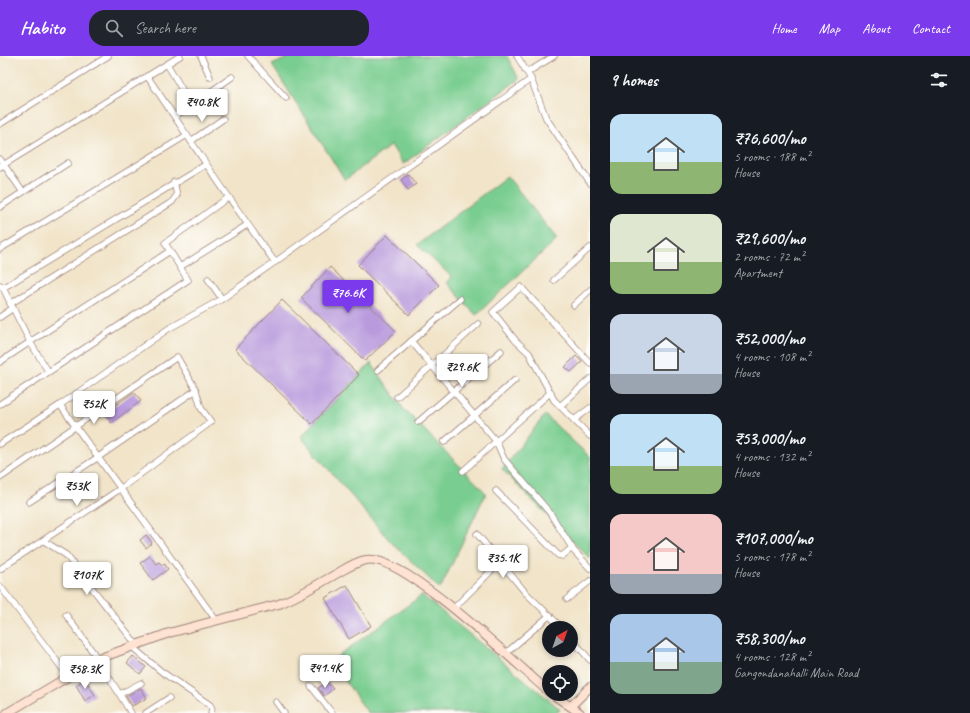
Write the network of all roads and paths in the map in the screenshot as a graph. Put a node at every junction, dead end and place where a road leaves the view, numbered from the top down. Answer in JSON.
{"nodes":[{"id":1,"x":108,"y":56,"type":"edge"},
{"id":2,"x":180,"y":56,"type":"edge"},
{"id":3,"x":201,"y":56,"type":"edge"},
{"id":4,"x":248,"y":56,"type":"edge"},
{"id":5,"x":517,"y":56,"type":"edge"},
{"id":6,"x":554,"y":56,"type":"edge"},
{"id":7,"x":167,"y":64,"type":"junction"},
{"id":8,"x":526,"y":71,"type":"junction"},
{"id":9,"x":147,"y":76,"type":"junction"},
{"id":10,"x":210,"y":77,"type":"dead end"},
{"id":11,"x":232,"y":77,"type":"dead end"},
{"id":12,"x":531,"y":79,"type":"junction"},
{"id":13,"x":183,"y":91,"type":"dead end"},
{"id":14,"x":286,"y":98,"type":"dead end"},
{"id":15,"x":175,"y":116,"type":"junction"},
{"id":16,"x":223,"y":119,"type":"dead end"},
{"id":17,"x":0,"y":124,"type":"edge"},
{"id":18,"x":187,"y":135,"type":"junction"},
{"id":19,"x":191,"y":141,"type":"junction"},
{"id":20,"x":0,"y":159,"type":"edge"},
{"id":21,"x":68,"y":163,"type":"dead end"},
{"id":22,"x":205,"y":165,"type":"junction"},
{"id":23,"x":2,"y":166,"type":"edge"},
{"id":24,"x":174,"y":182,"type":"junction"},
{"id":25,"x":590,"y":183,"type":"edge"},
{"id":26,"x":22,"y":191,"type":"junction"},
{"id":27,"x":228,"y":197,"type":"junction"},
{"id":28,"x":0,"y":207,"type":"edge"},
{"id":29,"x":247,"y":225,"type":"junction"},
{"id":30,"x":590,"y":248,"type":"edge"},
{"id":31,"x":0,"y":249,"type":"edge"},
{"id":32,"x":170,"y":251,"type":"junction"},
{"id":33,"x":275,"y":262,"type":"junction"},
{"id":34,"x":180,"y":267,"type":"junction"},
{"id":35,"x":208,"y":279,"type":"dead end"},
{"id":36,"x":554,"y":280,"type":"dead end"},
{"id":37,"x":1,"y":287,"type":"edge"},
{"id":38,"x":590,"y":290,"type":"edge"},
{"id":39,"x":222,"y":299,"type":"junction"},
{"id":40,"x":460,"y":299,"type":"dead end"},
{"id":41,"x":574,"y":305,"type":"dead end"},
{"id":42,"x":12,"y":306,"type":"junction"},
{"id":43,"x":0,"y":317,"type":"edge"},
{"id":44,"x":478,"y":324,"type":"dead end"},
{"id":45,"x":411,"y":341,"type":"junction"},
{"id":46,"x":30,"y":342,"type":"junction"},
{"id":47,"x":501,"y":351,"type":"dead end"},
{"id":48,"x":0,"y":362,"type":"edge"},
{"id":49,"x":590,"y":363,"type":"edge"},
{"id":50,"x":432,"y":367,"type":"junction"},
{"id":51,"x":378,"y":370,"type":"dead end"},
{"id":52,"x":48,"y":371,"type":"junction"},
{"id":53,"x":590,"y":379,"type":"edge"},
{"id":54,"x":515,"y":380,"type":"dead end"},
{"id":55,"x":196,"y":390,"type":"junction"},
{"id":56,"x":453,"y":392,"type":"junction"},
{"id":57,"x":551,"y":392,"type":"junction"},
{"id":58,"x":397,"y":397,"type":"dead end"},
{"id":59,"x":0,"y":404,"type":"edge"},
{"id":60,"x":60,"y":405,"type":"junction"},
{"id":61,"x":560,"y":406,"type":"junction"},
{"id":62,"x":590,"y":408,"type":"edge"},
{"id":63,"x":473,"y":416,"type":"junction"},
{"id":64,"x":574,"y":420,"type":"junction"},
{"id":65,"x":418,"y":422,"type":"dead end"},
{"id":66,"x":76,"y":427,"type":"junction"},
{"id":67,"x":590,"y":436,"type":"edge"},
{"id":68,"x":496,"y":441,"type":"junction"},
{"id":69,"x":444,"y":442,"type":"dead end"},
{"id":70,"x":0,"y":444,"type":"edge"},
{"id":71,"x":97,"y":458,"type":"junction"},
{"id":72,"x":464,"y":471,"type":"dead end"},
{"id":73,"x":0,"y":478,"type":"edge"},
{"id":74,"x":120,"y":489,"type":"junction"},
{"id":75,"x":496,"y":491,"type":"dead end"},
{"id":76,"x":28,"y":502,"type":"dead end"},
{"id":77,"x":477,"y":534,"type":"dead end"},
{"id":78,"x":44,"y":541,"type":"junction"},
{"id":79,"x":572,"y":548,"type":"junction"},
{"id":80,"x":500,"y":562,"type":"junction"},
{"id":81,"x":590,"y":568,"type":"edge"},
{"id":82,"x":0,"y":570,"type":"edge"},
{"id":83,"x":590,"y":581,"type":"edge"},
{"id":84,"x":0,"y":586,"type":"edge"},
{"id":85,"x":567,"y":599,"type":"dead end"},
{"id":86,"x":454,"y":608,"type":"junction"},
{"id":87,"x":66,"y":615,"type":"dead end"},
{"id":88,"x":550,"y":615,"type":"junction"},
{"id":89,"x":216,"y":620,"type":"junction"},
{"id":90,"x":556,"y":621,"type":"edge"},
{"id":91,"x":134,"y":645,"type":"junction"},
{"id":92,"x":578,"y":646,"type":"edge"},
{"id":93,"x":505,"y":654,"type":"junction"},
{"id":94,"x":98,"y":659,"type":"junction"},
{"id":95,"x":590,"y":660,"type":"edge"},
{"id":96,"x":68,"y":676,"type":"junction"},
{"id":97,"x":141,"y":683,"type":"dead end"},
{"id":98,"x":311,"y":686,"type":"dead end"},
{"id":99,"x":542,"y":686,"type":"edge"},
{"id":100,"x":590,"y":687,"type":"edge"},
{"id":101,"x":120,"y":694,"type":"junction"},
{"id":102,"x":169,"y":698,"type":"dead end"},
{"id":103,"x":563,"y":701,"type":"edge"},
{"id":104,"x":276,"y":702,"type":"dead end"},
{"id":105,"x":571,"y":706,"type":"junction"},
{"id":106,"x":7,"y":713,"type":"edge"},
{"id":107,"x":131,"y":713,"type":"edge"},
{"id":108,"x":146,"y":713,"type":"edge"},
{"id":109,"x":211,"y":713,"type":"edge"},
{"id":110,"x":284,"y":713,"type":"edge"},
{"id":111,"x":332,"y":713,"type":"edge"},
{"id":112,"x":580,"y":713,"type":"edge"}],
"edges":[{"from":1,"to":17,"type":"street"},
{"from":2,"to":7,"type":"street"},
{"from":3,"to":10,"type":"street"},
{"from":4,"to":14,"type":"street"},
{"from":5,"to":8,"type":"street"},
{"from":6,"to":8,"type":"street"},
{"from":7,"to":9,"type":"street"},
{"from":7,"to":13,"type":"street"},
{"from":8,"to":12,"type":"street"},
{"from":9,"to":15,"type":"street"},
{"from":9,"to":23,"type":"street"},
{"from":11,"to":15,"type":"street"},
{"from":12,"to":25,"type":"street"},
{"from":12,"to":33,"type":"street"},
{"from":15,"to":18,"type":"street"},
{"from":16,"to":19,"type":"street"},
{"from":18,"to":19,"type":"street"},
{"from":18,"to":31,"type":"street"},
{"from":19,"to":22,"type":"street"},
{"from":20,"to":23,"type":"street"},
{"from":21,"to":26,"type":"street"},
{"from":22,"to":24,"type":"street"},
{"from":22,"to":27,"type":"street"},
{"from":23,"to":26,"type":"street"},
{"from":24,"to":37,"type":"street"},
{"from":24,"to":42,"type":"street"},
{"from":26,"to":28,"type":"street"},
{"from":27,"to":29,"type":"street"},
{"from":27,"to":32,"type":"street"},
{"from":29,"to":33,"type":"street"},
{"from":29,"to":34,"type":"street"},
{"from":30,"to":36,"type":"street"},
{"from":32,"to":34,"type":"street"},
{"from":32,"to":46,"type":"street"},
{"from":33,"to":39,"type":"street"},
{"from":34,"to":52,"type":"street"},
{"from":35,"to":39,"type":"street"},
{"from":37,"to":42,"type":"street"},
{"from":38,"to":41,"type":"street"},
{"from":39,"to":60,"type":"street"},
{"from":40,"to":45,"type":"street"},
{"from":42,"to":43,"type":"street"},
{"from":42,"to":46,"type":"street"},
{"from":44,"to":50,"type":"street"},
{"from":45,"to":50,"type":"street"},
{"from":45,"to":51,"type":"street"},
{"from":46,"to":48,"type":"street"},
{"from":46,"to":52,"type":"street"},
{"from":47,"to":56,"type":"street"},
{"from":49,"to":57,"type":"street"},
{"from":50,"to":56,"type":"street"},
{"from":50,"to":58,"type":"street"},
{"from":52,"to":59,"type":"street"},
{"from":53,"to":61,"type":"street"},
{"from":54,"to":63,"type":"street"},
{"from":55,"to":66,"type":"street"},
{"from":55,"to":71,"type":"street"},
{"from":55,"to":74,"type":"street"},
{"from":56,"to":63,"type":"street"},
{"from":56,"to":65,"type":"street"},
{"from":57,"to":61,"type":"street"},
{"from":57,"to":68,"type":"street"},
{"from":60,"to":66,"type":"street"},
{"from":60,"to":70,"type":"street"},
{"from":61,"to":64,"type":"street"},
{"from":62,"to":64,"type":"street"},
{"from":63,"to":68,"type":"street"},
{"from":63,"to":69,"type":"street"},
{"from":64,"to":67,"type":"street"},
{"from":66,"to":71,"type":"street"},
{"from":66,"to":73,"type":"street"},
{"from":68,"to":72,"type":"street"},
{"from":68,"to":79,"type":"street"},
{"from":71,"to":74,"type":"street"},
{"from":71,"to":76,"type":"street"},
{"from":74,"to":78,"type":"street"},
{"from":74,"to":89,"type":"street"},
{"from":75,"to":79,"type":"street"},
{"from":77,"to":80,"type":"street"},
{"from":78,"to":82,"type":"street"},
{"from":78,"to":91,"type":"street"},
{"from":79,"to":81,"type":"street"},
{"from":80,"to":86,"type":"street"},
{"from":80,"to":88,"type":"street"},
{"from":83,"to":85,"type":"street"},
{"from":84,"to":96,"type":"street"},
{"from":86,"to":89,"type":"street"},
{"from":86,"to":93,"type":"street"},
{"from":87,"to":94,"type":"street"},
{"from":88,"to":90,"type":"street"},
{"from":88,"to":93,"type":"street"},
{"from":89,"to":91,"type":"street"},
{"from":91,"to":94,"type":"street"},
{"from":91,"to":109,"type":"street"},
{"from":92,"to":95,"type":"street"},
{"from":93,"to":99,"type":"street"},
{"from":94,"to":96,"type":"street"},
{"from":94,"to":101,"type":"street"},
{"from":96,"to":106,"type":"street"},
{"from":97,"to":101,"type":"street"},
{"from":98,"to":111,"type":"street"},
{"from":100,"to":105,"type":"street"},
{"from":101,"to":107,"type":"street"},
{"from":102,"to":108,"type":"street"},
{"from":103,"to":105,"type":"street"},
{"from":104,"to":110,"type":"street"},
{"from":105,"to":112,"type":"street"}]}
